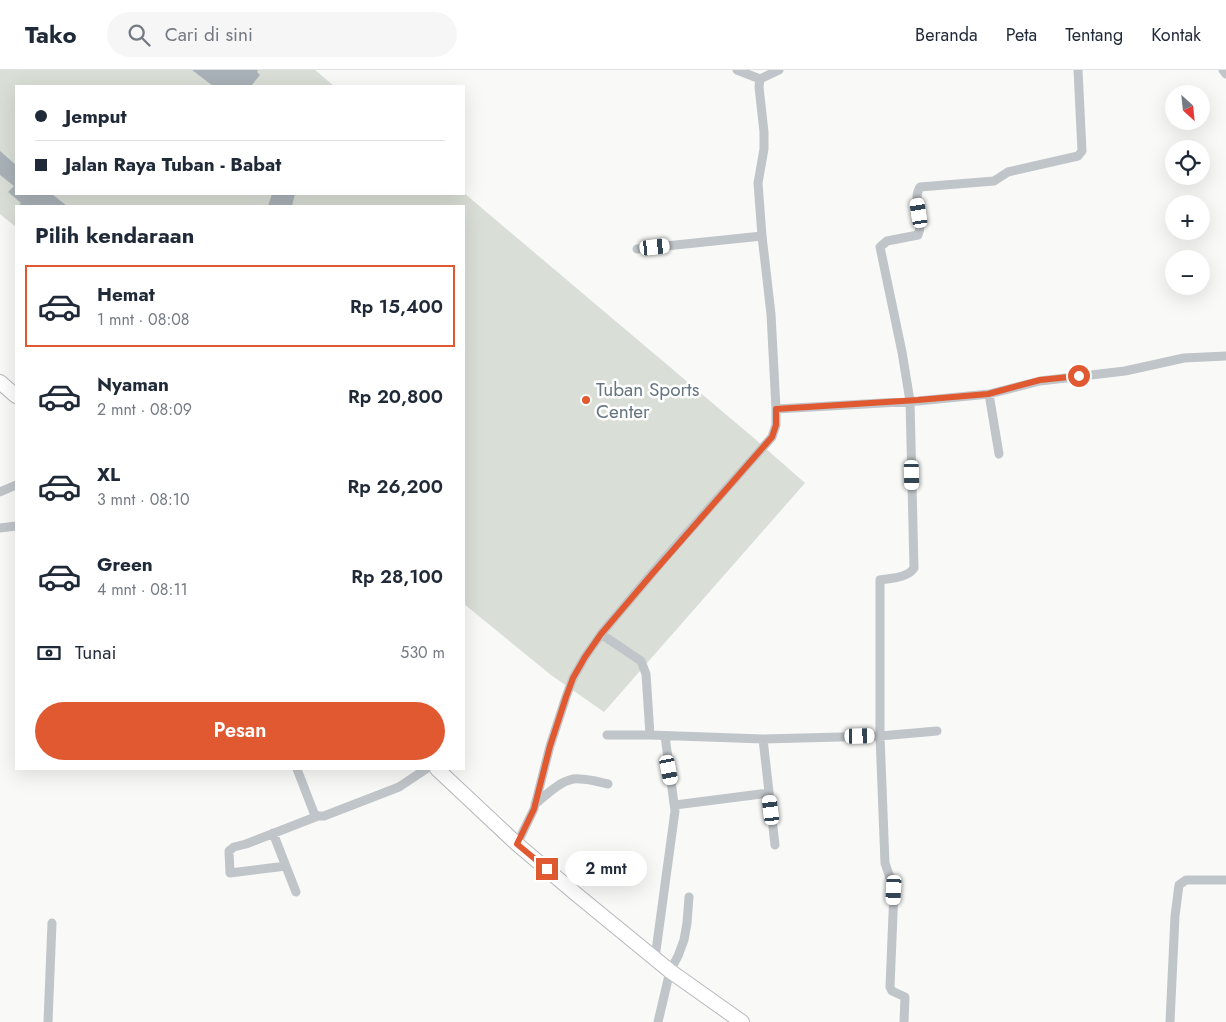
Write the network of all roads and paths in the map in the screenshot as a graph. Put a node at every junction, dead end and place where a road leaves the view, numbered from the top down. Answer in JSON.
{"nodes":[{"id":1,"x":737,"y":70,"type":"edge"},
{"id":2,"x":778,"y":70,"type":"edge"},
{"id":3,"x":1078,"y":70,"type":"edge"},
{"id":4,"x":1223,"y":70,"type":"edge"},
{"id":5,"x":1226,"y":74,"type":"edge"},
{"id":6,"x":760,"y":79,"type":"junction"},
{"id":7,"x":762,"y":236,"type":"junction"},
{"id":8,"x":637,"y":248,"type":"dead end"},
{"id":9,"x":1226,"y":356,"type":"edge"},
{"id":10,"x":0,"y":382,"type":"edge"},
{"id":11,"x":988,"y":394,"type":"junction"},
{"id":12,"x":15,"y":395,"type":"edge"},
{"id":13,"x":910,"y":401,"type":"junction"},
{"id":14,"x":776,"y":409,"type":"junction"},
{"id":15,"x":999,"y":454,"type":"dead end"},
{"id":16,"x":15,"y":484,"type":"edge"},
{"id":17,"x":0,"y":492,"type":"edge"},
{"id":18,"x":15,"y":526,"type":"edge"},
{"id":19,"x":0,"y":528,"type":"edge"},
{"id":20,"x":601,"y":634,"type":"junction"},
{"id":21,"x":937,"y":731,"type":"dead end"},
{"id":22,"x":607,"y":735,"type":"dead end"},
{"id":23,"x":650,"y":736,"type":"junction"},
{"id":24,"x":665,"y":736,"type":"junction"},
{"id":25,"x":880,"y":736,"type":"junction"},
{"id":26,"x":763,"y":739,"type":"junction"},
{"id":27,"x":297,"y":770,"type":"edge"},
{"id":28,"x":424,"y":770,"type":"edge"},
{"id":29,"x":438,"y":770,"type":"edge"},
{"id":30,"x":608,"y":784,"type":"dead end"},
{"id":31,"x":769,"y":793,"type":"junction"},
{"id":32,"x":535,"y":804,"type":"junction"},
{"id":33,"x":675,"y":805,"type":"junction"},
{"id":34,"x":318,"y":816,"type":"junction"},
{"id":35,"x":273,"y":833,"type":"junction"},
{"id":36,"x":517,"y":844,"type":"junction"},
{"id":37,"x":775,"y":845,"type":"dead end"},
{"id":38,"x":286,"y":866,"type":"junction"},
{"id":39,"x":1226,"y":880,"type":"edge"},
{"id":40,"x":296,"y":892,"type":"dead end"},
{"id":41,"x":689,"y":897,"type":"dead end"},
{"id":42,"x":52,"y":923,"type":"dead end"},
{"id":43,"x":655,"y":958,"type":"junction"},
{"id":44,"x":670,"y":971,"type":"junction"},
{"id":45,"x":49,"y":1022,"type":"edge"},
{"id":46,"x":57,"y":1022,"type":"edge"},
{"id":47,"x":658,"y":1022,"type":"edge"},
{"id":48,"x":742,"y":1022,"type":"edge"},
{"id":49,"x":904,"y":1022,"type":"edge"},
{"id":50,"x":1170,"y":1022,"type":"edge"}],
"edges":[{"from":1,"to":6,"type":"street"},
{"from":2,"to":6,"type":"street"},
{"from":3,"to":13,"type":"street"},
{"from":4,"to":5,"type":"street"},
{"from":6,"to":7,"type":"street"},
{"from":7,"to":8,"type":"street"},
{"from":7,"to":14,"type":"street"},
{"from":9,"to":11,"type":"street"},
{"from":10,"to":12,"type":"highway"},
{"from":11,"to":13,"type":"street"},
{"from":11,"to":15,"type":"street"},
{"from":13,"to":14,"type":"street"},
{"from":13,"to":25,"type":"street"},
{"from":14,"to":20,"type":"street"},
{"from":16,"to":17,"type":"street"},
{"from":18,"to":19,"type":"street"},
{"from":20,"to":23,"type":"street"},
{"from":20,"to":32,"type":"street"},
{"from":21,"to":25,"type":"street"},
{"from":22,"to":23,"type":"street"},
{"from":23,"to":24,"type":"street"},
{"from":24,"to":26,"type":"street"},
{"from":24,"to":33,"type":"street"},
{"from":25,"to":26,"type":"street"},
{"from":25,"to":49,"type":"street"},
{"from":26,"to":31,"type":"street"},
{"from":27,"to":34,"type":"street"},
{"from":28,"to":34,"type":"street"},
{"from":29,"to":36,"type":"highway"},
{"from":30,"to":32,"type":"street"},
{"from":31,"to":33,"type":"street"},
{"from":31,"to":37,"type":"street"},
{"from":32,"to":36,"type":"street"},
{"from":33,"to":43,"type":"street"},
{"from":34,"to":35,"type":"street"},
{"from":35,"to":38,"type":"street"},
{"from":35,"to":38,"type":"street"},
{"from":36,"to":43,"type":"highway"},
{"from":38,"to":40,"type":"street"},
{"from":39,"to":50,"type":"street"},
{"from":41,"to":44,"type":"street"},
{"from":42,"to":45,"type":"street"},
{"from":43,"to":44,"type":"highway"},
{"from":44,"to":47,"type":"street"},
{"from":44,"to":48,"type":"highway"},
{"from":45,"to":46,"type":"street"}]}
